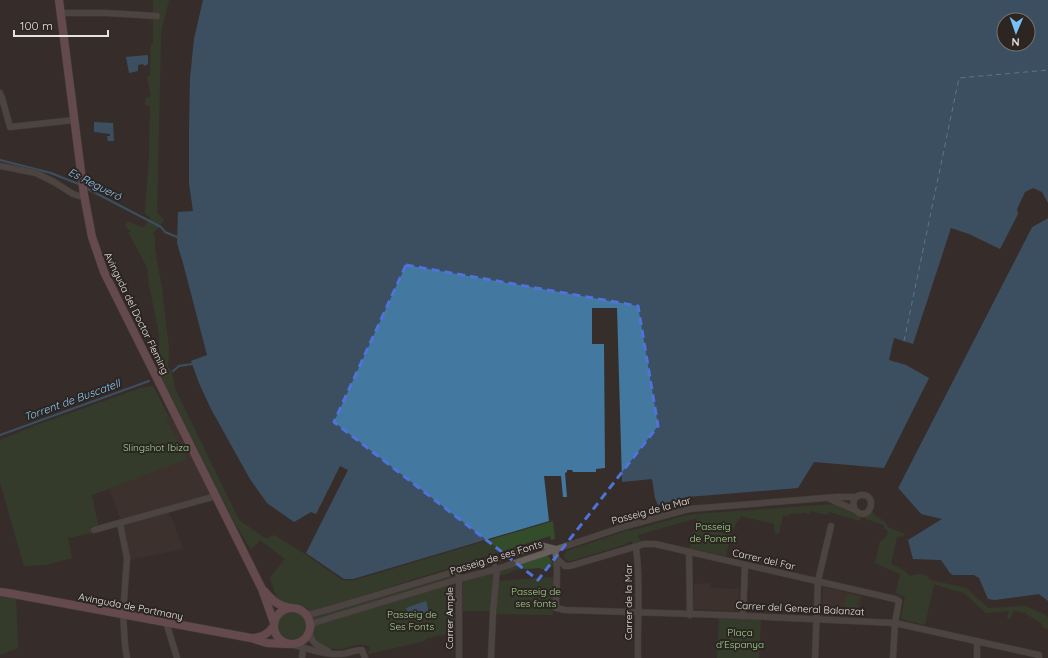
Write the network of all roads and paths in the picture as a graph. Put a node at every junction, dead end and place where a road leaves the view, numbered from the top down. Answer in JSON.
{"nodes":[{"id":1,"x":59,"y":0,"type":"edge"},
{"id":2,"x":60,"y":13,"type":"junction"},
{"id":3,"x":157,"y":16,"type":"dead end"},
{"id":4,"x":0,"y":93,"type":"edge"},
{"id":5,"x":74,"y":120,"type":"junction"},
{"id":6,"x":0,"y":166,"type":"edge"},
{"id":7,"x":83,"y":189,"type":"junction"},
{"id":8,"x":216,"y":496,"type":"junction"},
{"id":9,"x":856,"y":497,"type":"junction"},
{"id":10,"x":826,"y":498,"type":"junction"},
{"id":11,"x":854,"y":510,"type":"junction"},
{"id":12,"x":120,"y":524,"type":"junction"},
{"id":13,"x":831,"y":526,"type":"dead end"},
{"id":14,"x":94,"y":530,"type":"dead end"},
{"id":15,"x":636,"y":547,"type":"junction"},
{"id":16,"x":555,"y":549,"type":"junction"},
{"id":17,"x":689,"y":552,"type":"junction"},
{"id":18,"x":557,"y":559,"type":"junction"},
{"id":19,"x":490,"y":561,"type":"junction"},
{"id":20,"x":745,"y":565,"type":"junction"},
{"id":21,"x":564,"y":566,"type":"junction"},
{"id":22,"x":497,"y":569,"type":"junction"},
{"id":23,"x":459,"y":570,"type":"junction"},
{"id":24,"x":558,"y":572,"type":"junction"},
{"id":25,"x":459,"y":579,"type":"junction"},
{"id":26,"x":818,"y":581,"type":"junction"},
{"id":27,"x":262,"y":589,"type":"junction"},
{"id":28,"x":2,"y":592,"type":"edge"},
{"id":29,"x":291,"y":608,"type":"junction"},
{"id":30,"x":638,"y":612,"type":"junction"},
{"id":31,"x":304,"y":613,"type":"junction"},
{"id":32,"x":123,"y":614,"type":"junction"},
{"id":33,"x":690,"y":615,"type":"junction"},
{"id":34,"x":743,"y":616,"type":"junction"},
{"id":35,"x":816,"y":619,"type":"junction"},
{"id":36,"x":166,"y":622,"type":"junction"},
{"id":37,"x":895,"y":623,"type":"junction"},
{"id":38,"x":274,"y":625,"type":"junction"},
{"id":39,"x":309,"y":631,"type":"junction"},
{"id":40,"x":251,"y":638,"type":"junction"},
{"id":41,"x":977,"y":642,"type":"junction"},
{"id":42,"x":290,"y":644,"type":"junction"},
{"id":43,"x":303,"y":648,"type":"junction"},
{"id":44,"x":333,"y":653,"type":"junction"},
{"id":45,"x":1039,"y":657,"type":"edge"},
{"id":46,"x":127,"y":658,"type":"edge"},
{"id":47,"x":177,"y":658,"type":"edge"},
{"id":48,"x":302,"y":658,"type":"edge"},
{"id":49,"x":364,"y":658,"type":"edge"},
{"id":50,"x":459,"y":658,"type":"edge"},
{"id":51,"x":491,"y":658,"type":"edge"},
{"id":52,"x":638,"y":658,"type":"edge"},
{"id":53,"x":815,"y":658,"type":"edge"},
{"id":54,"x":893,"y":658,"type":"edge"},
{"id":55,"x":977,"y":658,"type":"edge"}],
"edges":[{"from":1,"to":2,"type":"main road","name":"Avinguda del Doctor Fleming"},
{"from":2,"to":3,"type":"street"},
{"from":2,"to":5,"type":"main road","name":"Avinguda del Doctor Fleming"},
{"from":4,"to":5,"type":"street"},
{"from":5,"to":7,"type":"main road","name":"Avinguda del Doctor Fleming"},
{"from":6,"to":7,"type":"street"},
{"from":7,"to":8,"type":"main road","name":"Avinguda del Doctor Fleming"},
{"from":8,"to":12,"type":"street"},
{"from":8,"to":27,"type":"main road","name":"Avinguda del Doctor Fleming"},
{"from":9,"to":10,"type":"street","name":"Passeig de la Mar"},
{"from":9,"to":11,"type":"street"},
{"from":9,"to":11,"type":"street"},
{"from":10,"to":11,"type":"street","name":"Passeig de la Mar"},
{"from":10,"to":16,"type":"street","name":"Passeig de la Mar"},
{"from":12,"to":14,"type":"street"},
{"from":12,"to":32,"type":"street"},
{"from":13,"to":26,"type":"street"},
{"from":15,"to":17,"type":"street","name":"Carrer del Far"},
{"from":15,"to":21,"type":"street","name":"Carrer del Far"},
{"from":15,"to":30,"type":"street","name":"Carrer de la Mar"},
{"from":16,"to":18,"type":"street"},
{"from":16,"to":19,"type":"street","name":"Passeig de ses Fonts"},
{"from":16,"to":22,"type":"street","name":"Passeig de ses Fonts"},
{"from":17,"to":20,"type":"street","name":"Carrer del Far"},
{"from":17,"to":33,"type":"street"},
{"from":18,"to":21,"type":"street"},
{"from":18,"to":24,"type":"street"},
{"from":19,"to":22,"type":"street"},
{"from":19,"to":23,"type":"street","name":"Passeig de ses Fonts"},
{"from":20,"to":26,"type":"street","name":"Carrer del Far"},
{"from":20,"to":34,"type":"street"},
{"from":21,"to":24,"type":"street"},
{"from":22,"to":25,"type":"street","name":"Passeig de ses Fonts"},
{"from":22,"to":51,"type":"street"},
{"from":23,"to":25,"type":"street","name":"Carrer Ample"},
{"from":23,"to":31,"type":"street","name":"Passeig de ses Fonts"},
{"from":24,"to":30,"type":"street","name":"Carrer del General Balanzat"},
{"from":25,"to":39,"type":"street","name":"Passeig de ses Fonts"},
{"from":25,"to":50,"type":"street","name":"Carrer Ample"},
{"from":26,"to":35,"type":"street"},
{"from":26,"to":37,"type":"street","name":"Carrer del Far"},
{"from":27,"to":29,"type":"main road","name":"Avinguda del Doctor Fleming"},
{"from":27,"to":38,"type":"main road","name":"Avinguda del Doctor Fleming"},
{"from":28,"to":32,"type":"main road","name":"Avinguda de Portmany"},
{"from":29,"to":31,"type":"main road"},
{"from":29,"to":38,"type":"main road"},
{"from":30,"to":33,"type":"street","name":"Carrer del General Balanzat"},
{"from":30,"to":52,"type":"street","name":"Carrer de la Mar"},
{"from":31,"to":39,"type":"main road"},
{"from":32,"to":36,"type":"main road","name":"Avinguda de Portmany"},
{"from":32,"to":46,"type":"street"},
{"from":33,"to":34,"type":"street","name":"Carrer del General Balanzat"},
{"from":34,"to":35,"type":"street","name":"Carrer del General Balanzat"},
{"from":35,"to":37,"type":"street","name":"Carrer del General Balanzat"},
{"from":35,"to":53,"type":"street"},
{"from":36,"to":40,"type":"main road","name":"Avinguda de Portmany"},
{"from":36,"to":47,"type":"street"},
{"from":37,"to":41,"type":"street","name":"Carrer del General Balanzat"},
{"from":37,"to":54,"type":"street"},
{"from":38,"to":40,"type":"main road","name":"Avinguda de Portmany"},
{"from":38,"to":42,"type":"main road"},
{"from":39,"to":42,"type":"main road"},
{"from":39,"to":44,"type":"street"},
{"from":40,"to":42,"type":"main road","name":"Avinguda de Portmany"},
{"from":41,"to":45,"type":"street","name":"Carrer del General Balanzat"},
{"from":41,"to":55,"type":"street"},
{"from":42,"to":43,"type":"street"},
{"from":43,"to":44,"type":"street"},
{"from":43,"to":48,"type":"street"},
{"from":44,"to":49,"type":"street"}]}
